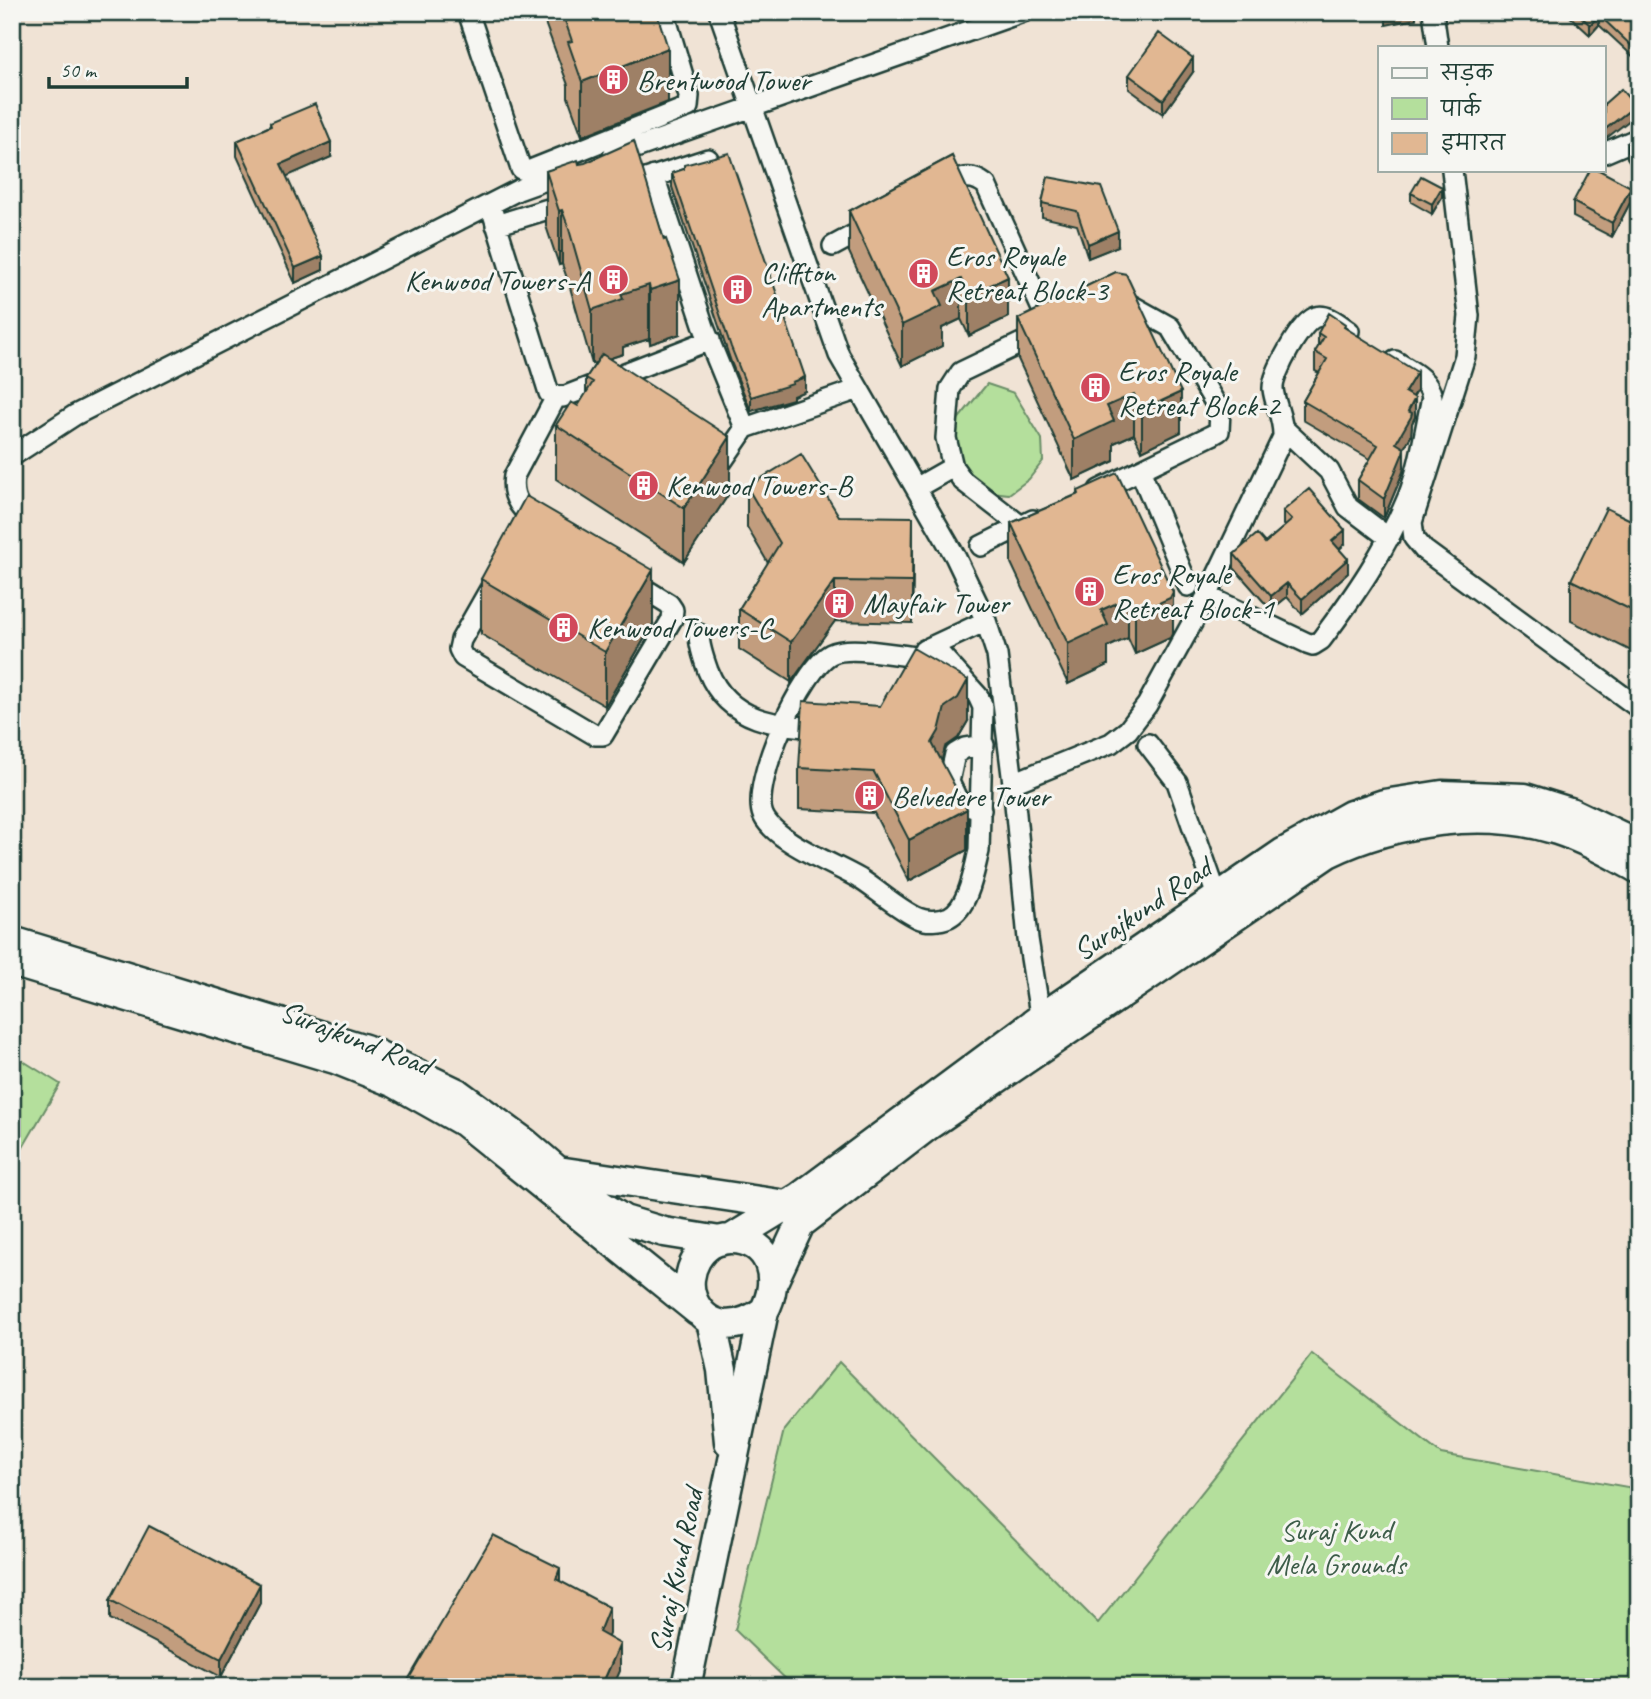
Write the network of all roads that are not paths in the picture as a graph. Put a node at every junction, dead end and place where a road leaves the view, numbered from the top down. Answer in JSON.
{"nodes":[{"id":1,"x":664,"y":12,"type":"edge"},
{"id":2,"x":719,"y":12,"type":"edge"},
{"id":3,"x":1023,"y":12,"type":"edge"},
{"id":4,"x":1433,"y":12,"type":"edge"},
{"id":5,"x":471,"y":13,"type":"edge"},
{"id":6,"x":1438,"y":46,"type":"edge"},
{"id":7,"x":752,"y":109,"type":"junction"},
{"id":8,"x":1639,"y":138,"type":"edge"},
{"id":9,"x":1606,"y":152,"type":"edge"},
{"id":10,"x":719,"y":156,"type":"edge"},
{"id":11,"x":1452,"y":172,"type":"edge"},
{"id":12,"x":654,"y":176,"type":"junction"},
{"id":13,"x":628,"y":184,"type":"edge"},
{"id":14,"x":588,"y":197,"type":"edge"},
{"id":15,"x":917,"y":201,"type":"edge"},
{"id":16,"x":490,"y":205,"type":"junction"},
{"id":17,"x":893,"y":214,"type":"edge"},
{"id":18,"x":496,"y":225,"type":"junction"},
{"id":19,"x":833,"y":246,"type":"dead end"},
{"id":20,"x":1101,"y":305,"type":"edge"},
{"id":21,"x":710,"y":340,"type":"junction"},
{"id":22,"x":593,"y":384,"type":"junction"},
{"id":23,"x":856,"y":390,"type":"junction"},
{"id":24,"x":616,"y":396,"type":"edge"},
{"id":25,"x":556,"y":397,"type":"junction"},
{"id":26,"x":745,"y":428,"type":"junction"},
{"id":27,"x":1283,"y":428,"type":"junction"},
{"id":28,"x":703,"y":449,"type":"edge"},
{"id":29,"x":12,"y":456,"type":"edge"},
{"id":30,"x":953,"y":467,"type":"junction"},
{"id":31,"x":1140,"y":470,"type":"junction"},
{"id":32,"x":916,"y":488,"type":"junction"},
{"id":33,"x":1077,"y":500,"type":"edge"},
{"id":34,"x":1054,"y":511,"type":"edge"},
{"id":35,"x":530,"y":517,"type":"junction"},
{"id":36,"x":1021,"y":526,"type":"junction"},
{"id":37,"x":559,"y":535,"type":"edge"},
{"id":38,"x":1389,"y":538,"type":"junction"},
{"id":39,"x":518,"y":539,"type":"edge"},
{"id":40,"x":981,"y":546,"type":"dead end"},
{"id":41,"x":505,"y":562,"type":"edge"},
{"id":42,"x":614,"y":570,"type":"edge"},
{"id":43,"x":1188,"y":586,"type":"dead end"},
{"id":44,"x":1207,"y":596,"type":"junction"},
{"id":45,"x":986,"y":621,"type":"junction"},
{"id":46,"x":699,"y":634,"type":"dead end"},
{"id":47,"x":933,"y":646,"type":"junction"},
{"id":48,"x":916,"y":657,"type":"junction"},
{"id":49,"x":901,"y":679,"type":"edge"},
{"id":50,"x":1639,"y":708,"type":"edge"},
{"id":51,"x":785,"y":726,"type":"junction"},
{"id":52,"x":851,"y":730,"type":"edge"},
{"id":53,"x":1148,"y":744,"type":"dead end"},
{"id":54,"x":984,"y":745,"type":"junction"},
{"id":55,"x":1013,"y":783,"type":"junction"},
{"id":56,"x":981,"y":810,"type":"junction"},
{"id":57,"x":1638,"y":862,"type":"edge"},
{"id":58,"x":1218,"y":899,"type":"junction"},
{"id":59,"x":12,"y":941,"type":"edge"},
{"id":60,"x":12,"y":962,"type":"edge"},
{"id":61,"x":1043,"y":1032,"type":"junction"},
{"id":62,"x":558,"y":1171,"type":"junction"},
{"id":63,"x":786,"y":1205,"type":"junction"},
{"id":64,"x":725,"y":1240,"type":"junction"},
{"id":65,"x":775,"y":1280,"type":"junction"},
{"id":66,"x":764,"y":1311,"type":"junction"},
{"id":67,"x":704,"y":1316,"type":"junction"},
{"id":68,"x":732,"y":1469,"type":"junction"},
{"id":69,"x":686,"y":1687,"type":"edge"}],
"edges":[{"from":1,"to":5,"type":"street"},
{"from":2,"to":7,"type":"street"},
{"from":3,"to":7,"type":"street"},
{"from":4,"to":6,"type":"street"},
{"from":7,"to":16,"type":"street"},
{"from":7,"to":23,"type":"street"},
{"from":8,"to":9,"type":"street"},
{"from":10,"to":12,"type":"street"},
{"from":11,"to":50,"type":"street"},
{"from":12,"to":13,"type":"street"},
{"from":12,"to":21,"type":"street"},
{"from":14,"to":18,"type":"street"},
{"from":15,"to":30,"type":"street"},
{"from":16,"to":18,"type":"street"},
{"from":16,"to":29,"type":"street"},
{"from":17,"to":19,"type":"street"},
{"from":18,"to":25,"type":"street"},
{"from":20,"to":31,"type":"street"},
{"from":21,"to":22,"type":"street"},
{"from":21,"to":26,"type":"street"},
{"from":22,"to":24,"type":"street"},
{"from":22,"to":25,"type":"street"},
{"from":23,"to":26,"type":"street"},
{"from":23,"to":32,"type":"street"},
{"from":25,"to":35,"type":"street"},
{"from":26,"to":28,"type":"street"},
{"from":27,"to":38,"type":"street"},
{"from":27,"to":38,"type":"street"},
{"from":27,"to":44,"type":"street"},
{"from":30,"to":32,"type":"street"},
{"from":30,"to":36,"type":"street"},
{"from":31,"to":33,"type":"street"},
{"from":31,"to":43,"type":"street"},
{"from":32,"to":45,"type":"street"},
{"from":34,"to":36,"type":"street"},
{"from":35,"to":37,"type":"street"},
{"from":35,"to":39,"type":"street"},
{"from":36,"to":40,"type":"street"},
{"from":38,"to":44,"type":"street"},
{"from":41,"to":42,"type":"street"},
{"from":44,"to":55,"type":"street"},
{"from":45,"to":47,"type":"street"},
{"from":45,"to":55,"type":"street"},
{"from":46,"to":51,"type":"street"},
{"from":47,"to":48,"type":"street"},
{"from":47,"to":54,"type":"street"},
{"from":48,"to":49,"type":"street"},
{"from":48,"to":51,"type":"street"},
{"from":51,"to":52,"type":"street"},
{"from":51,"to":56,"type":"street"},
{"from":53,"to":58,"type":"street"},
{"from":54,"to":56,"type":"street"},
{"from":54,"to":56,"type":"street"},
{"from":55,"to":61,"type":"street"},
{"from":57,"to":58,"type":"main road","name":"Surajkund Road"},
{"from":57,"to":61,"type":"main road","name":"Surajkund Road"},
{"from":58,"to":61,"type":"main road","name":"Surajkund Road"},
{"from":59,"to":62,"type":"main road","name":"Surajkund Road"},
{"from":60,"to":67,"type":"main road","name":"Surajkund Road"},
{"from":61,"to":63,"type":"main road","name":"Surajkund Road"},
{"from":61,"to":65,"type":"main road","name":"Surajkund Road"},
{"from":62,"to":63,"type":"main road"},
{"from":62,"to":64,"type":"main road","name":"Surajkund Road"},
{"from":63,"to":64,"type":"main road","name":"Surajkund Road"},
{"from":64,"to":65,"type":"main road"},
{"from":64,"to":67,"type":"main road"},
{"from":65,"to":66,"type":"main road"},
{"from":66,"to":67,"type":"main road"},
{"from":66,"to":68,"type":"main road","name":"Suraj Kund Road"},
{"from":67,"to":68,"type":"main road"},
{"from":68,"to":69,"type":"main road","name":"Suraj Kund Road"}]}
